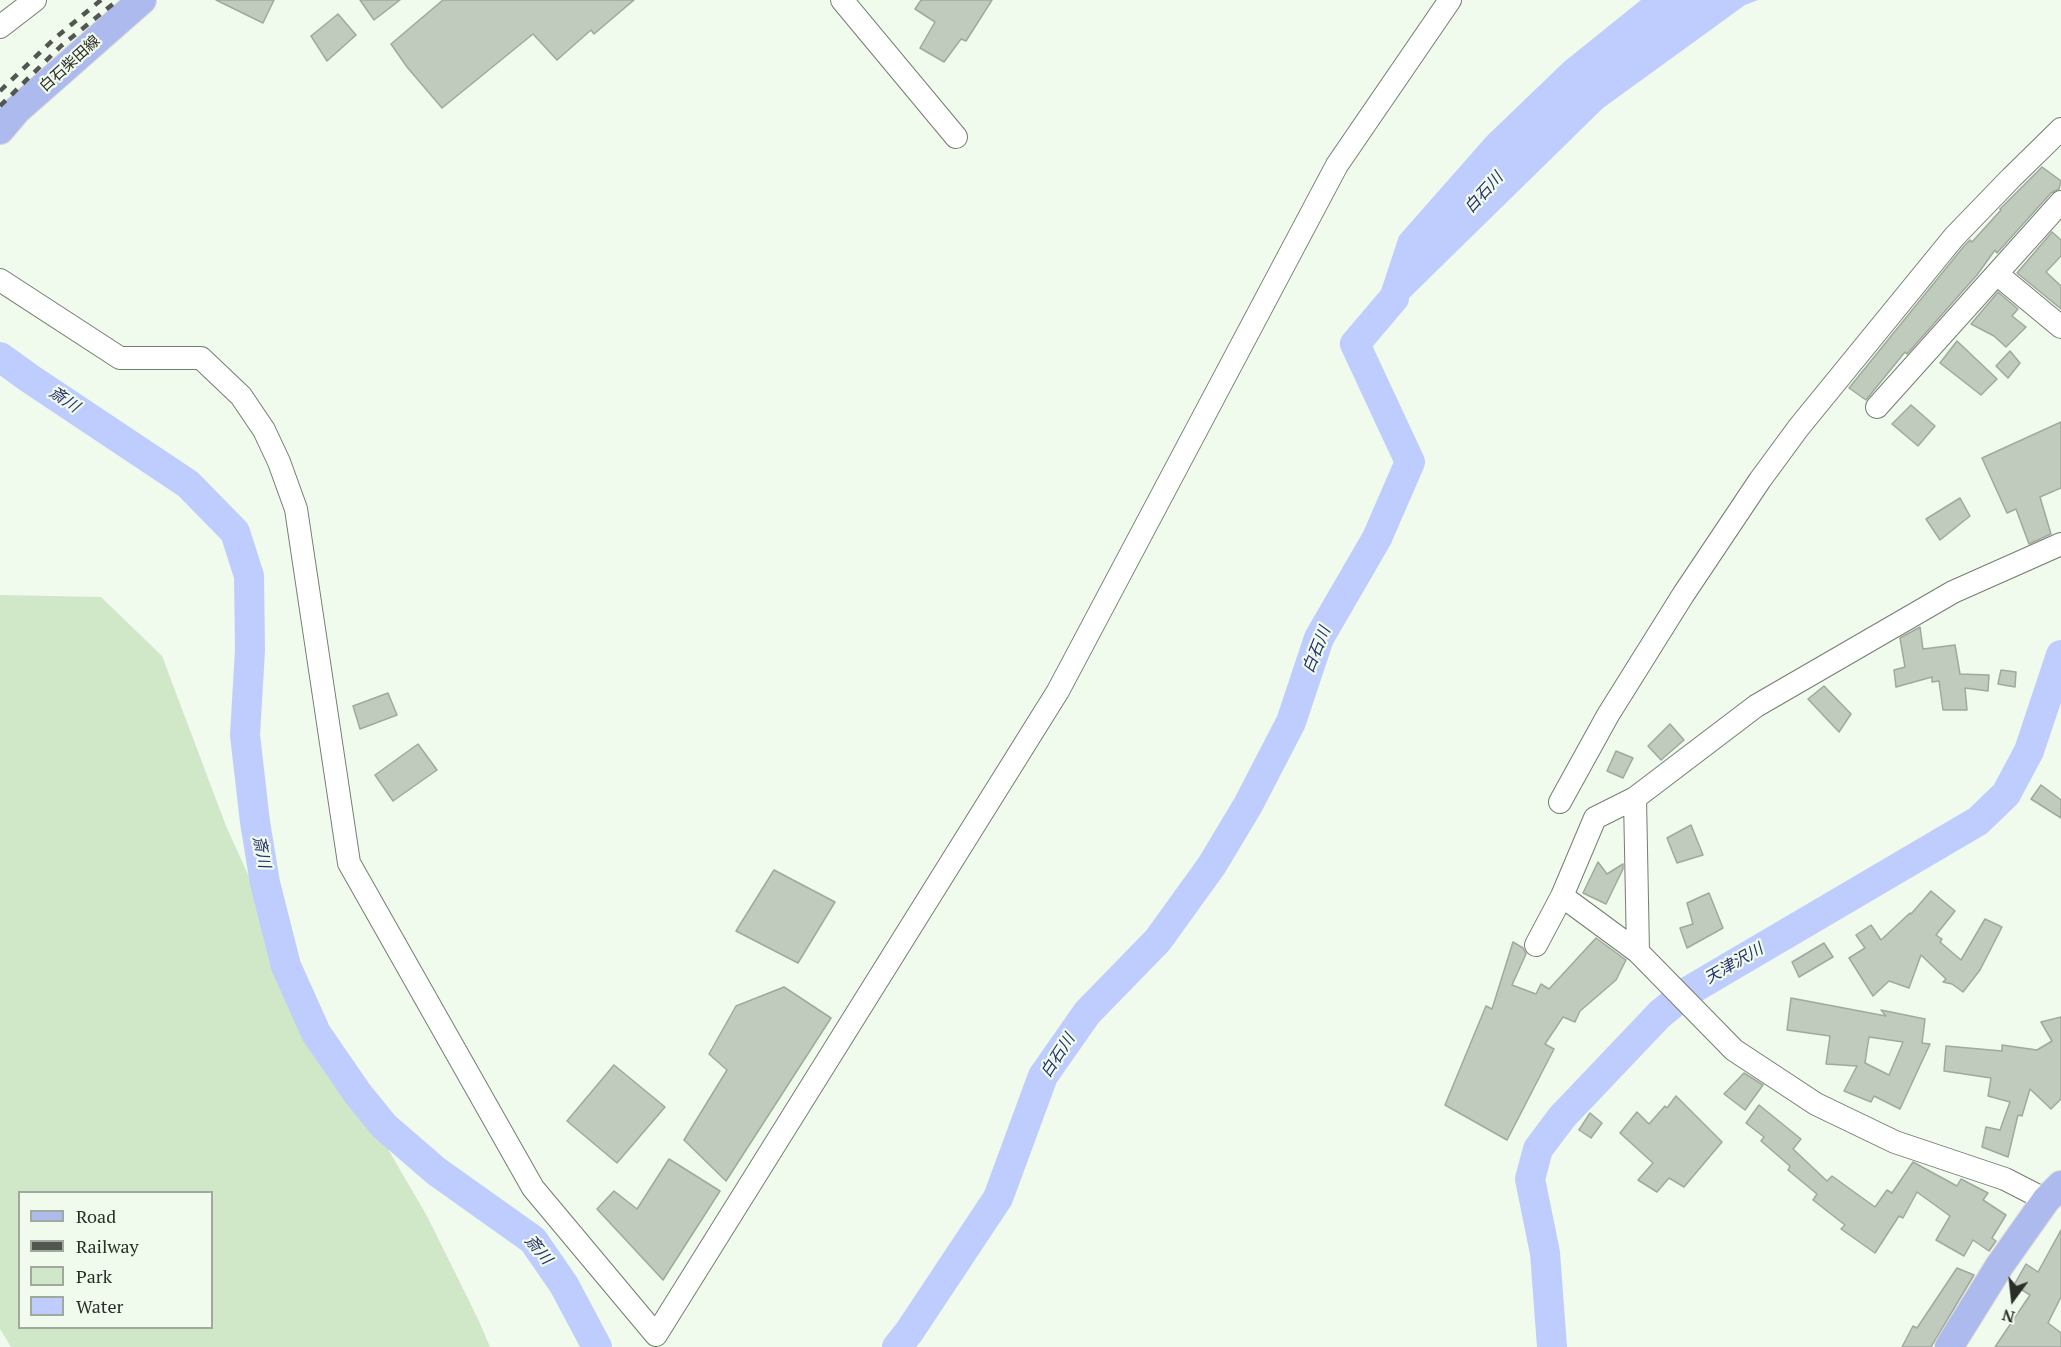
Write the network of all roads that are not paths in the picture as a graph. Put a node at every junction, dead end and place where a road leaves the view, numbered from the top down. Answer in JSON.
{"nodes":[{"id":1,"x":35,"y":0,"type":"edge"},
{"id":2,"x":142,"y":0,"type":"edge"},
{"id":3,"x":842,"y":0,"type":"edge"},
{"id":4,"x":1450,"y":0,"type":"edge"},
{"id":5,"x":0,"y":27,"type":"edge"},
{"id":6,"x":2061,"y":129,"type":"edge"},
{"id":7,"x":0,"y":130,"type":"edge"},
{"id":8,"x":956,"y":137,"type":"dead end"},
{"id":9,"x":2061,"y":203,"type":"edge"},
{"id":10,"x":1997,"y":273,"type":"junction"},
{"id":11,"x":0,"y":280,"type":"edge"},
{"id":12,"x":2061,"y":327,"type":"edge"},
{"id":13,"x":1877,"y":407,"type":"dead end"},
{"id":14,"x":2061,"y":544,"type":"edge"},
{"id":15,"x":1635,"y":798,"type":"junction"},
{"id":16,"x":1560,"y":802,"type":"dead end"},
{"id":17,"x":1562,"y":896,"type":"junction"},
{"id":18,"x":1536,"y":945,"type":"dead end"},
{"id":19,"x":1638,"y":952,"type":"junction"},
{"id":20,"x":2053,"y":1193,"type":"edge"},
{"id":21,"x":1949,"y":1347,"type":"edge"}],
"edges":[{"from":1,"to":5,"type":"street"},
{"from":2,"to":7,"type":"main road","name":"白石柴田線"},
{"from":3,"to":8,"type":"street"},
{"from":4,"to":11,"type":"street"},
{"from":6,"to":16,"type":"street"},
{"from":9,"to":10,"type":"street"},
{"from":10,"to":12,"type":"street"},
{"from":10,"to":13,"type":"street"},
{"from":14,"to":15,"type":"street"},
{"from":15,"to":17,"type":"street"},
{"from":15,"to":19,"type":"street"},
{"from":17,"to":18,"type":"street"},
{"from":17,"to":19,"type":"street"},
{"from":19,"to":20,"type":"street"},
{"from":20,"to":21,"type":"main road"}]}
